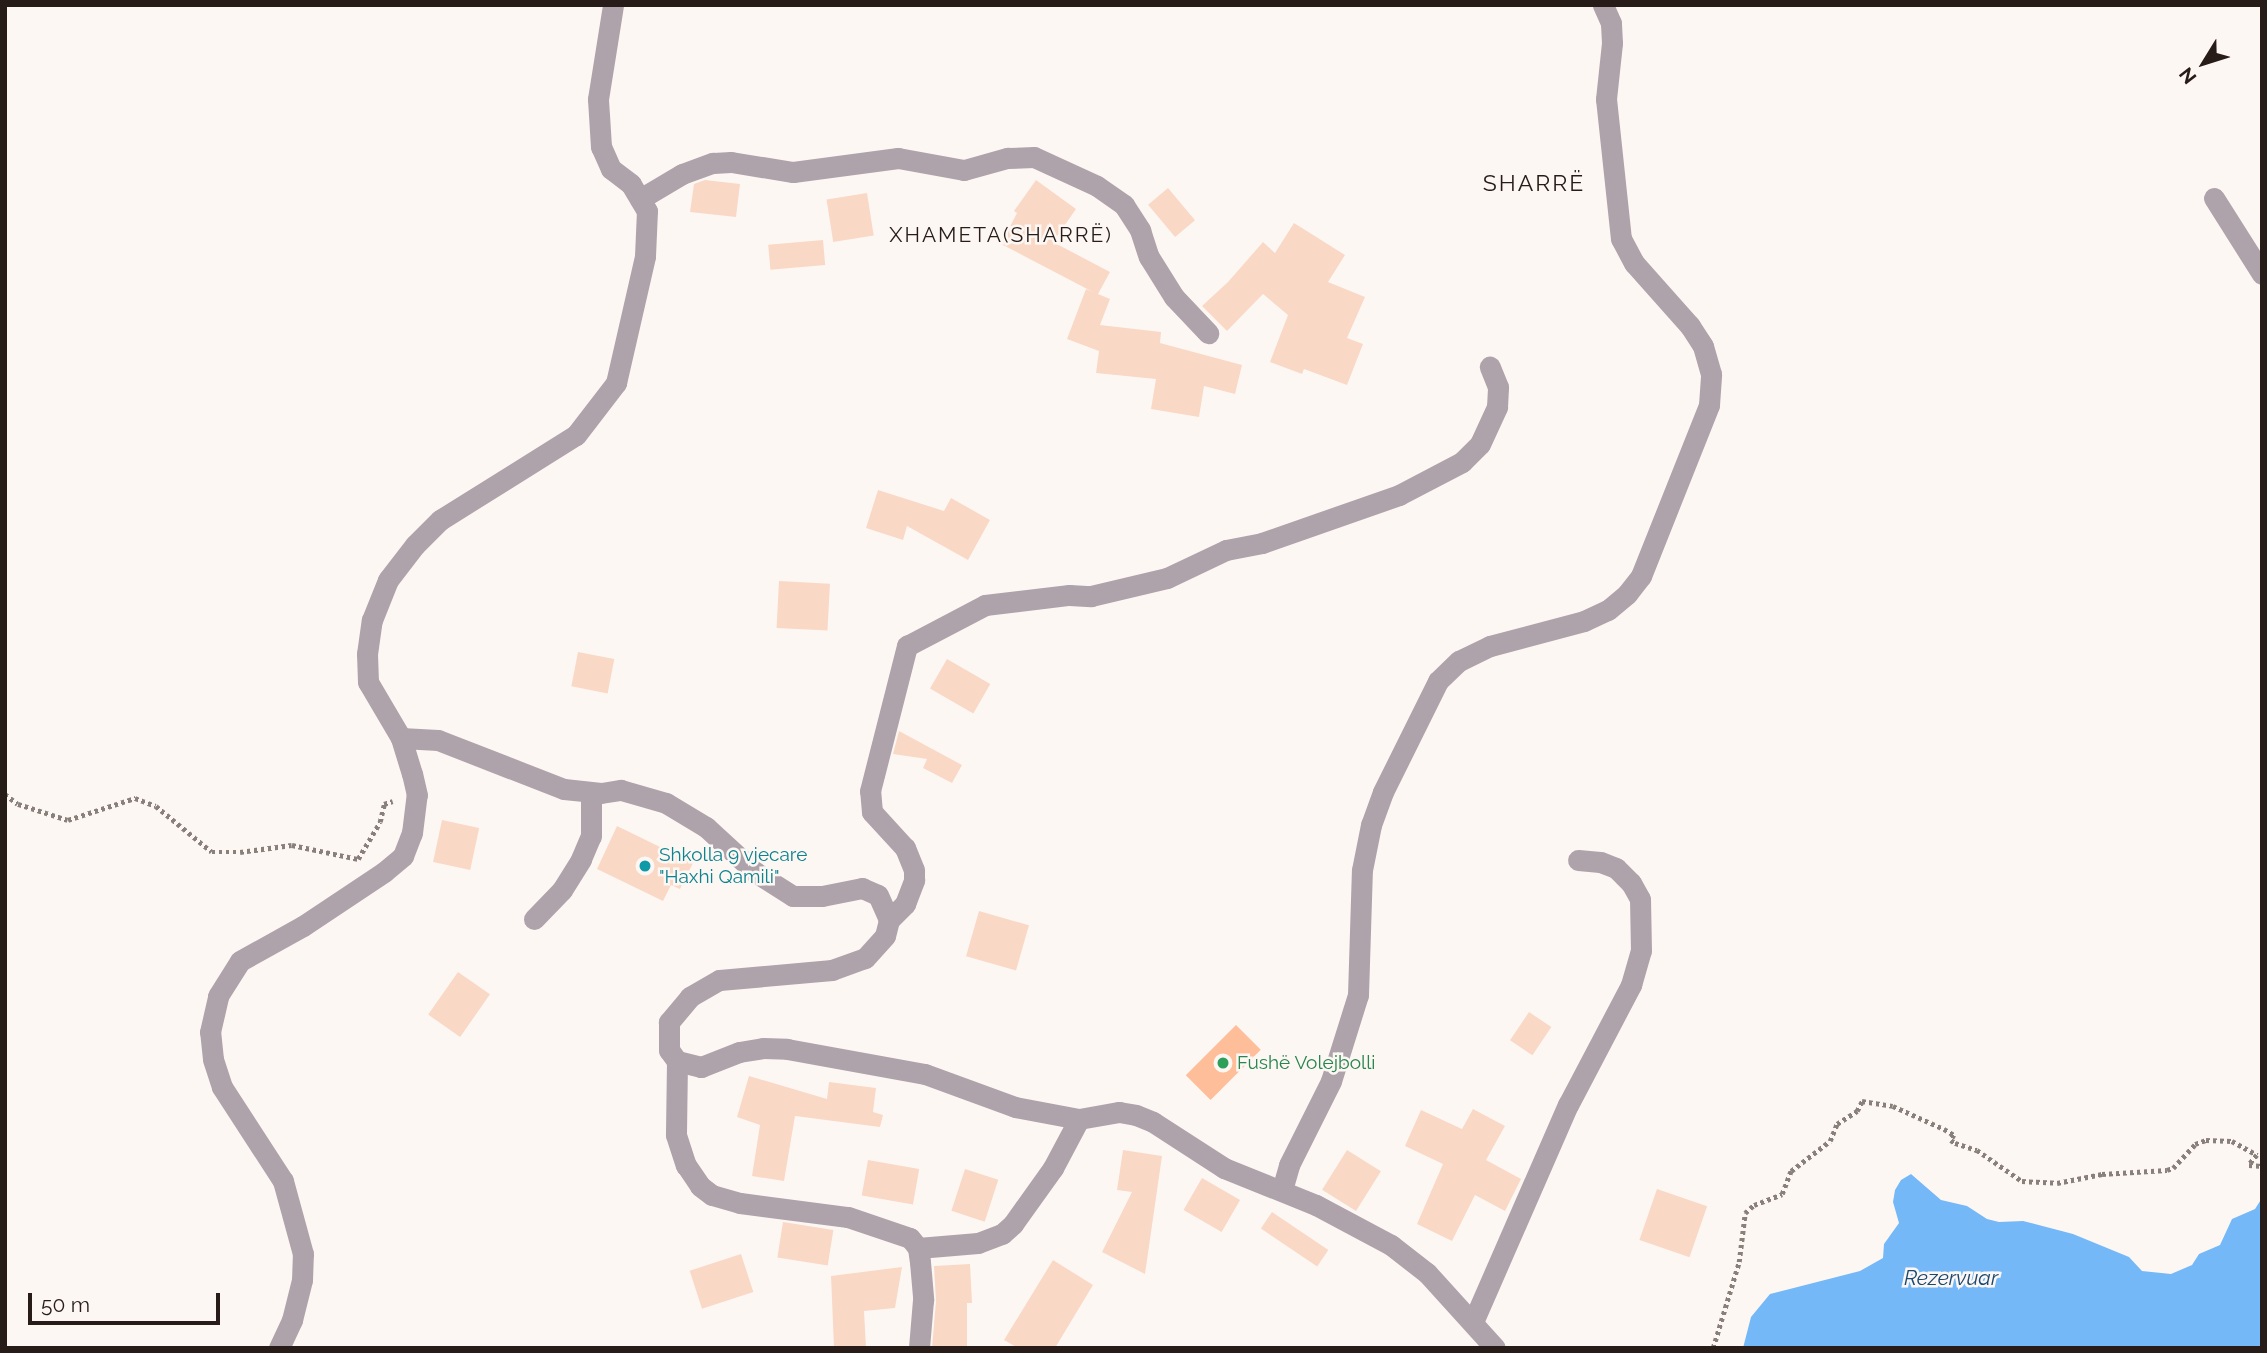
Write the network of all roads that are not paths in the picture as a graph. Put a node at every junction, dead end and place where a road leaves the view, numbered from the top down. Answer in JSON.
{"nodes":[{"id":1,"x":613,"y":5,"type":"edge"},
{"id":2,"x":1603,"y":5,"type":"edge"},
{"id":3,"x":2214,"y":198,"type":"dead end"},
{"id":4,"x":640,"y":199,"type":"junction"},
{"id":5,"x":2262,"y":274,"type":"edge"},
{"id":6,"x":1208,"y":333,"type":"dead end"},
{"id":7,"x":1490,"y":367,"type":"dead end"},
{"id":8,"x":401,"y":738,"type":"junction"},
{"id":9,"x":592,"y":793,"type":"junction"},
{"id":10,"x":1578,"y":860,"type":"dead end"},
{"id":11,"x":534,"y":919,"type":"dead end"},
{"id":12,"x":889,"y":920,"type":"junction"},
{"id":13,"x":677,"y":1061,"type":"junction"},
{"id":14,"x":1079,"y":1119,"type":"junction"},
{"id":15,"x":1282,"y":1190,"type":"junction"},
{"id":16,"x":918,"y":1248,"type":"junction"},
{"id":17,"x":1473,"y":1322,"type":"junction"},
{"id":18,"x":279,"y":1348,"type":"edge"},
{"id":19,"x":919,"y":1348,"type":"edge"},
{"id":20,"x":1495,"y":1348,"type":"edge"}],
"edges":[{"from":1,"to":4,"type":"street"},
{"from":2,"to":15,"type":"street"},
{"from":3,"to":5,"type":"street"},
{"from":4,"to":6,"type":"street"},
{"from":4,"to":8,"type":"street"},
{"from":7,"to":12,"type":"street"},
{"from":8,"to":9,"type":"street"},
{"from":8,"to":18,"type":"street"},
{"from":9,"to":11,"type":"street"},
{"from":9,"to":12,"type":"street"},
{"from":10,"to":17,"type":"street"},
{"from":12,"to":13,"type":"street"},
{"from":13,"to":14,"type":"street"},
{"from":13,"to":16,"type":"street"},
{"from":14,"to":15,"type":"street"},
{"from":14,"to":16,"type":"street"},
{"from":15,"to":17,"type":"street"},
{"from":16,"to":19,"type":"street"},
{"from":17,"to":20,"type":"street"}]}
